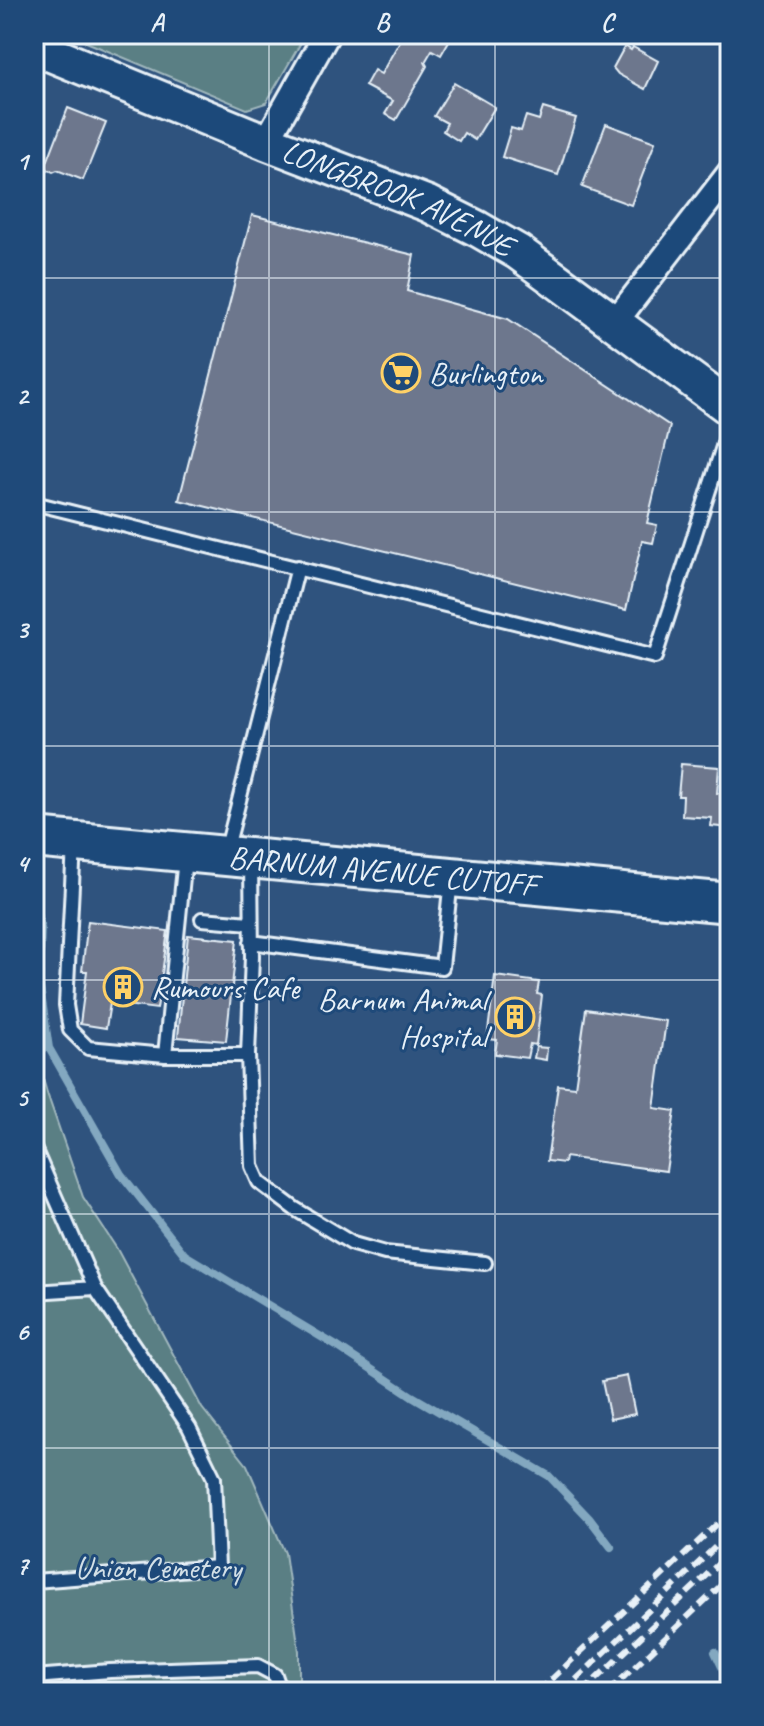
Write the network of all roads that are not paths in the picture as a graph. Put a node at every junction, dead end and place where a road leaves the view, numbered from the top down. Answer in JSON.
{"nodes":[{"id":1,"x":327,"y":34,"type":"edge"},
{"id":2,"x":36,"y":48,"type":"edge"},
{"id":3,"x":266,"y":142,"type":"junction"},
{"id":4,"x":730,"y":173,"type":"edge"},
{"id":5,"x":615,"y":322,"type":"junction"},
{"id":6,"x":730,"y":408,"type":"edge"},
{"id":7,"x":730,"y":425,"type":"edge"},
{"id":8,"x":34,"y":503,"type":"edge"},
{"id":9,"x":298,"y":567,"type":"junction"},
{"id":10,"x":34,"y":838,"type":"edge"},
{"id":11,"x":74,"y":842,"type":"junction"},
{"id":12,"x":185,"y":852,"type":"junction"},
{"id":13,"x":238,"y":856,"type":"junction"},
{"id":14,"x":451,"y":876,"type":"junction"},
{"id":15,"x":730,"y":903,"type":"edge"},
{"id":16,"x":202,"y":919,"type":"dead end"},
{"id":17,"x":250,"y":923,"type":"junction"},
{"id":18,"x":251,"y":942,"type":"junction"},
{"id":19,"x":165,"y":1055,"type":"junction"},
{"id":20,"x":248,"y":1055,"type":"junction"},
{"id":21,"x":34,"y":1148,"type":"edge"},
{"id":22,"x":485,"y":1263,"type":"dead end"},
{"id":23,"x":95,"y":1288,"type":"junction"},
{"id":24,"x":34,"y":1292,"type":"edge"},
{"id":25,"x":34,"y":1581,"type":"edge"},
{"id":26,"x":34,"y":1677,"type":"edge"},
{"id":27,"x":281,"y":1692,"type":"edge"}],
"edges":[{"from":1,"to":3,"type":"street"},
{"from":2,"to":3,"type":"street","name":"LONGBROOK AVENUE"},
{"from":3,"to":5,"type":"street","name":"LONGBROOK AVENUE"},
{"from":4,"to":5,"type":"street"},
{"from":5,"to":6,"type":"street","name":"LONGBROOK AVENUE"},
{"from":7,"to":9,"type":"lane"},
{"from":8,"to":9,"type":"lane"},
{"from":9,"to":13,"type":"lane"},
{"from":10,"to":11,"type":"main road","name":"BARNUM AVENUE CUTOFF"},
{"from":11,"to":12,"type":"main road","name":"BARNUM AVENUE CUTOFF"},
{"from":11,"to":19,"type":"lane"},
{"from":12,"to":13,"type":"main road","name":"BARNUM AVENUE CUTOFF"},
{"from":12,"to":19,"type":"lane"},
{"from":13,"to":14,"type":"main road","name":"BARNUM AVENUE CUTOFF"},
{"from":13,"to":17,"type":"lane"},
{"from":14,"to":15,"type":"main road","name":"BARNUM AVENUE CUTOFF"},
{"from":14,"to":18,"type":"lane"},
{"from":16,"to":17,"type":"lane"},
{"from":17,"to":18,"type":"lane"},
{"from":18,"to":20,"type":"lane"},
{"from":19,"to":20,"type":"lane"},
{"from":20,"to":22,"type":"lane"},
{"from":21,"to":23,"type":"lane"},
{"from":23,"to":24,"type":"lane"},
{"from":23,"to":25,"type":"lane"},
{"from":26,"to":27,"type":"lane"}]}
